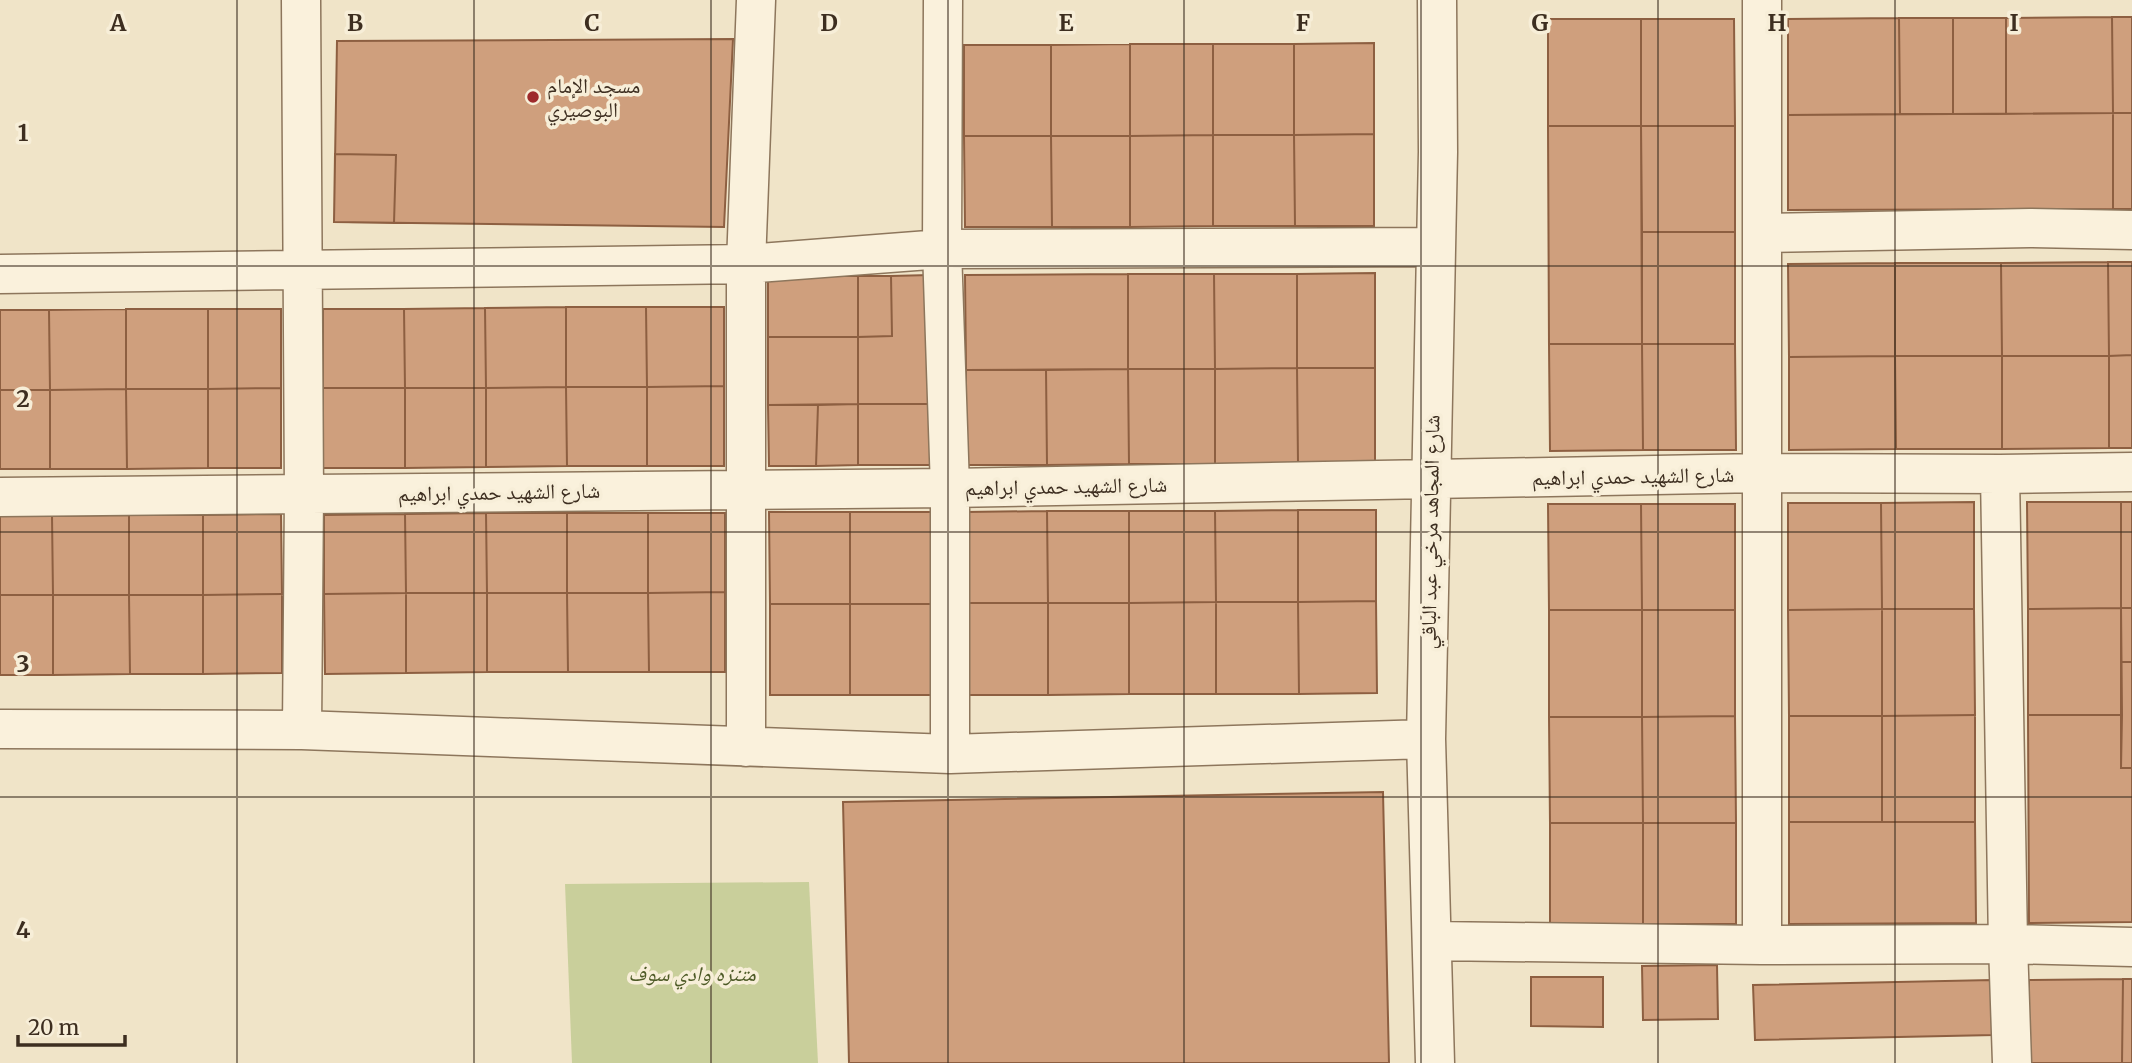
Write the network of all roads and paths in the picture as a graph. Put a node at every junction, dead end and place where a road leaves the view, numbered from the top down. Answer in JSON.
{"nodes":[{"id":1,"x":301,"y":0,"type":"edge"},
{"id":2,"x":756,"y":0,"type":"edge"},
{"id":3,"x":943,"y":0,"type":"edge"},
{"id":4,"x":1437,"y":0,"type":"edge"},
{"id":5,"x":1762,"y":0,"type":"edge"},
{"id":6,"x":2132,"y":230,"type":"edge"},
{"id":7,"x":1762,"y":233,"type":"junction"},
{"id":8,"x":1435,"y":247,"type":"junction"},
{"id":9,"x":942,"y":249,"type":"junction"},
{"id":10,"x":746,"y":264,"type":"junction"},
{"id":11,"x":302,"y":271,"type":"junction"},
{"id":12,"x":0,"y":274,"type":"edge"},
{"id":13,"x":2132,"y":472,"type":"edge"},
{"id":14,"x":1761,"y":473,"type":"junction"},
{"id":15,"x":2000,"y":474,"type":"junction"},
{"id":16,"x":1431,"y":480,"type":"junction"},
{"id":17,"x":950,"y":488,"type":"junction"},
{"id":18,"x":747,"y":489,"type":"junction"},
{"id":19,"x":304,"y":494,"type":"junction"},
{"id":20,"x":0,"y":497,"type":"edge"},
{"id":21,"x":0,"y":729,"type":"edge"},
{"id":22,"x":302,"y":730,"type":"junction"},
{"id":23,"x":1426,"y":739,"type":"junction"},
{"id":24,"x":746,"y":747,"type":"junction"},
{"id":25,"x":950,"y":754,"type":"junction"},
{"id":26,"x":1432,"y":942,"type":"junction"},
{"id":27,"x":2008,"y":944,"type":"junction"},
{"id":28,"x":1762,"y":945,"type":"junction"},
{"id":29,"x":2132,"y":947,"type":"edge"},
{"id":30,"x":1435,"y":1063,"type":"edge"},
{"id":31,"x":2012,"y":1063,"type":"edge"}],
"edges":[{"from":1,"to":11,"type":"street"},
{"from":2,"to":10,"type":"street"},
{"from":3,"to":9,"type":"street"},
{"from":4,"to":8,"type":"street","name":"شارع المجاهد مرخي عبد الباقي"},
{"from":5,"to":7,"type":"street"},
{"from":6,"to":7,"type":"street"},
{"from":7,"to":14,"type":"street"},
{"from":8,"to":9,"type":"street"},
{"from":8,"to":16,"type":"street","name":"شارع المجاهد مرخي عبد الباقي"},
{"from":9,"to":10,"type":"street"},
{"from":9,"to":17,"type":"street"},
{"from":10,"to":11,"type":"street"},
{"from":10,"to":18,"type":"street"},
{"from":11,"to":12,"type":"street"},
{"from":11,"to":19,"type":"street"},
{"from":13,"to":15,"type":"street","name":"شارع الشهيد حمدي ابراهيم"},
{"from":14,"to":15,"type":"street","name":"شارع الشهيد حمدي ابراهيم"},
{"from":14,"to":16,"type":"street","name":"شارع الشهيد حمدي ابراهيم"},
{"from":14,"to":28,"type":"street"},
{"from":15,"to":27,"type":"street"},
{"from":16,"to":17,"type":"street","name":"شارع الشهيد حمدي ابراهيم"},
{"from":16,"to":23,"type":"street","name":"شارع المجاهد مرخي عبد الباقي"},
{"from":17,"to":18,"type":"street","name":"شارع الشهيد حمدي ابراهيم"},
{"from":17,"to":25,"type":"street"},
{"from":18,"to":19,"type":"street","name":"شارع الشهيد حمدي ابراهيم"},
{"from":18,"to":24,"type":"street"},
{"from":19,"to":20,"type":"street","name":"شارع الشهيد حمدي ابراهيم"},
{"from":19,"to":22,"type":"street"},
{"from":21,"to":22,"type":"street"},
{"from":22,"to":24,"type":"street"},
{"from":23,"to":25,"type":"street"},
{"from":23,"to":26,"type":"street","name":"شارع المجاهد مرخي عبد الباقي"},
{"from":24,"to":25,"type":"street"},
{"from":26,"to":28,"type":"street"},
{"from":26,"to":30,"type":"street","name":"شارع المجاهد مرخي عبد الباقي"},
{"from":27,"to":28,"type":"street"},
{"from":27,"to":29,"type":"street"},
{"from":27,"to":31,"type":"street"}]}
